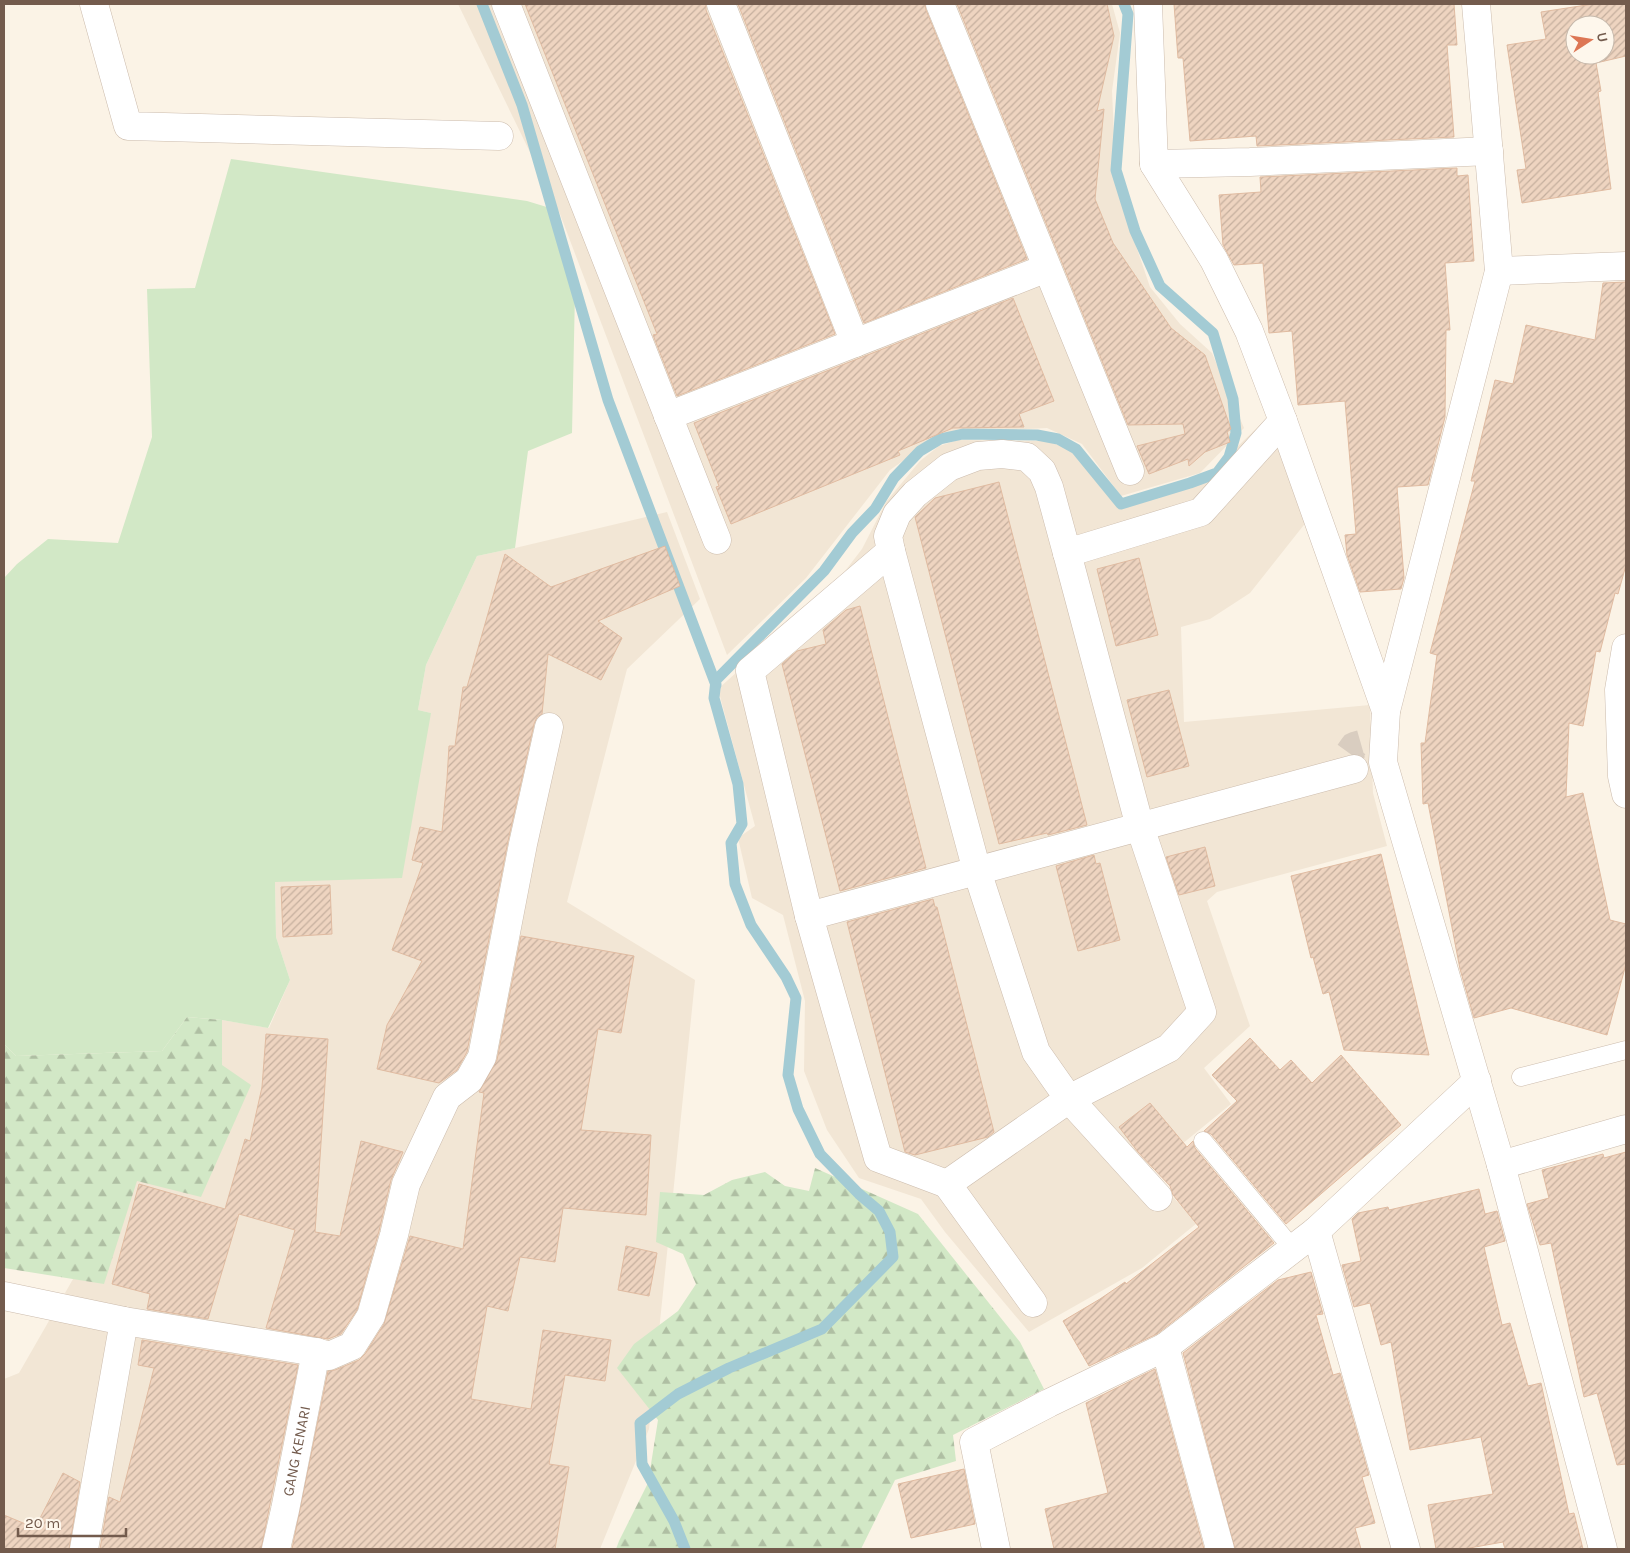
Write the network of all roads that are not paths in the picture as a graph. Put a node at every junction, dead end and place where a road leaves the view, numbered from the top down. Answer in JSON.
{"nodes":[{"id":1,"x":94,"y":4,"type":"edge"},
{"id":2,"x":506,"y":4,"type":"edge"},
{"id":3,"x":721,"y":4,"type":"edge"},
{"id":4,"x":940,"y":4,"type":"edge"},
{"id":5,"x":1148,"y":4,"type":"edge"},
{"id":6,"x":1476,"y":4,"type":"edge"},
{"id":7,"x":499,"y":136,"type":"dead end"},
{"id":8,"x":1489,"y":151,"type":"junction"},
{"id":9,"x":1154,"y":164,"type":"junction"},
{"id":10,"x":1626,"y":266,"type":"edge"},
{"id":11,"x":1047,"y":268,"type":"junction"},
{"id":12,"x":1499,"y":270,"type":"junction"},
{"id":13,"x":855,"y":343,"type":"junction"},
{"id":14,"x":668,"y":416,"type":"junction"},
{"id":15,"x":1283,"y":421,"type":"junction"},
{"id":16,"x":1130,"y":471,"type":"dead end"},
{"id":17,"x":717,"y":540,"type":"dead end"},
{"id":18,"x":891,"y":551,"type":"junction"},
{"id":19,"x":1066,"y":553,"type":"junction"},
{"id":20,"x":1626,"y":648,"type":"edge"},
{"id":21,"x":1386,"y":711,"type":"junction"},
{"id":22,"x":549,"y":727,"type":"dead end"},
{"id":23,"x":1362,"y":758,"type":"junction"},
{"id":24,"x":1626,"y":794,"type":"edge"},
{"id":25,"x":1140,"y":827,"type":"junction"},
{"id":26,"x":977,"y":871,"type":"junction"},
{"id":27,"x":809,"y":916,"type":"junction"},
{"id":28,"x":1626,"y":1050,"type":"edge"},
{"id":29,"x":1522,"y":1077,"type":"dead end"},
{"id":30,"x":1477,"y":1081,"type":"junction"},
{"id":31,"x":1069,"y":1099,"type":"junction"},
{"id":32,"x":1626,"y":1129,"type":"edge"},
{"id":33,"x":1203,"y":1141,"type":"dead end"},
{"id":34,"x":1500,"y":1165,"type":"junction"},
{"id":35,"x":947,"y":1184,"type":"junction"},
{"id":36,"x":1158,"y":1197,"type":"dead end"},
{"id":37,"x":1316,"y":1231,"type":"junction"},
{"id":38,"x":1292,"y":1249,"type":"junction"},
{"id":39,"x":4,"y":1296,"type":"edge"},
{"id":40,"x":1032,"y":1303,"type":"dead end"},
{"id":41,"x":124,"y":1321,"type":"junction"},
{"id":42,"x":1164,"y":1347,"type":"junction"},
{"id":43,"x":316,"y":1352,"type":"junction"},
{"id":44,"x":84,"y":1549,"type":"edge"},
{"id":45,"x":276,"y":1549,"type":"edge"},
{"id":46,"x":996,"y":1549,"type":"edge"},
{"id":47,"x":1220,"y":1549,"type":"edge"},
{"id":48,"x":1406,"y":1549,"type":"edge"},
{"id":49,"x":1603,"y":1549,"type":"edge"}],
"edges":[{"from":1,"to":7,"type":"street"},
{"from":2,"to":14,"type":"street"},
{"from":3,"to":13,"type":"street"},
{"from":4,"to":11,"type":"street"},
{"from":5,"to":9,"type":"street"},
{"from":6,"to":8,"type":"street"},
{"from":8,"to":9,"type":"street"},
{"from":8,"to":12,"type":"street"},
{"from":9,"to":15,"type":"street"},
{"from":10,"to":12,"type":"street"},
{"from":11,"to":13,"type":"street"},
{"from":11,"to":16,"type":"street"},
{"from":12,"to":21,"type":"street"},
{"from":13,"to":14,"type":"street"},
{"from":14,"to":17,"type":"street"},
{"from":15,"to":19,"type":"street"},
{"from":15,"to":21,"type":"street"},
{"from":18,"to":19,"type":"street"},
{"from":18,"to":26,"type":"street"},
{"from":18,"to":27,"type":"street"},
{"from":19,"to":25,"type":"street"},
{"from":20,"to":24,"type":"street"},
{"from":21,"to":23,"type":"street"},
{"from":22,"to":43,"type":"street"},
{"from":23,"to":25,"type":"street"},
{"from":23,"to":30,"type":"street"},
{"from":25,"to":26,"type":"street"},
{"from":25,"to":31,"type":"street"},
{"from":26,"to":27,"type":"street"},
{"from":26,"to":31,"type":"street"},
{"from":27,"to":35,"type":"street"},
{"from":28,"to":29,"type":"lane"},
{"from":30,"to":34,"type":"street"},
{"from":30,"to":37,"type":"street"},
{"from":31,"to":35,"type":"street"},
{"from":31,"to":36,"type":"street"},
{"from":32,"to":34,"type":"street"},
{"from":33,"to":38,"type":"lane"},
{"from":34,"to":49,"type":"street"},
{"from":35,"to":40,"type":"street"},
{"from":37,"to":38,"type":"street"},
{"from":37,"to":48,"type":"street"},
{"from":38,"to":42,"type":"street"},
{"from":39,"to":41,"type":"street"},
{"from":41,"to":43,"type":"street"},
{"from":41,"to":44,"type":"street"},
{"from":42,"to":46,"type":"street"},
{"from":42,"to":47,"type":"street"},
{"from":43,"to":45,"type":"street","name":"GANG KENARI"}]}
